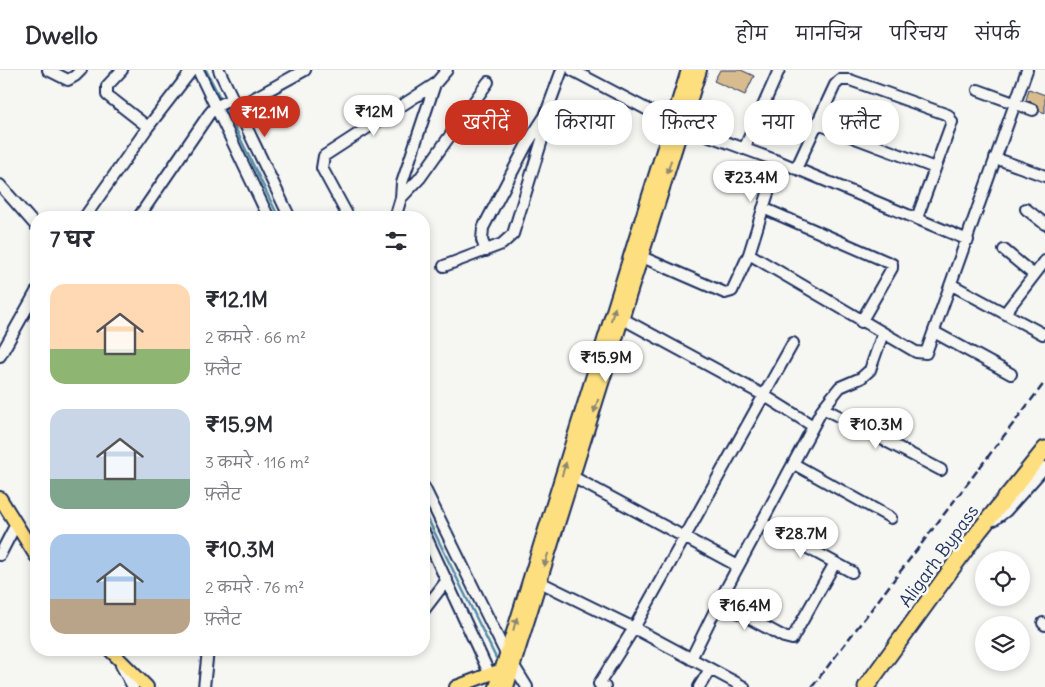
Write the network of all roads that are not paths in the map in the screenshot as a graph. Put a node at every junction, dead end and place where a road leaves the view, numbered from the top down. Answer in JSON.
{"nodes":[{"id":1,"x":48,"y":70,"type":"edge"},
{"id":2,"x":81,"y":70,"type":"edge"},
{"id":3,"x":122,"y":70,"type":"edge"},
{"id":4,"x":192,"y":70,"type":"edge"},
{"id":5,"x":198,"y":70,"type":"edge"},
{"id":6,"x":219,"y":70,"type":"edge"},
{"id":7,"x":305,"y":70,"type":"edge"},
{"id":8,"x":447,"y":70,"type":"edge"},
{"id":9,"x":562,"y":70,"type":"edge"},
{"id":10,"x":572,"y":70,"type":"edge"},
{"id":11,"x":688,"y":70,"type":"edge"},
{"id":12,"x":700,"y":70,"type":"edge"},
{"id":13,"x":779,"y":70,"type":"edge"},
{"id":14,"x":1027,"y":70,"type":"edge"},
{"id":15,"x":488,"y":82,"type":"dead end"},
{"id":16,"x":435,"y":84,"type":"junction"},
{"id":17,"x":978,"y":90,"type":"dead end"},
{"id":18,"x":551,"y":100,"type":"edge"},
{"id":19,"x":682,"y":100,"type":"edge"},
{"id":20,"x":687,"y":100,"type":"edge"},
{"id":21,"x":1016,"y":103,"type":"junction"},
{"id":22,"x":226,"y":104,"type":"junction"},
{"id":23,"x":642,"y":106,"type":"edge"},
{"id":24,"x":1033,"y":110,"type":"dead end"},
{"id":25,"x":818,"y":124,"type":"junction"},
{"id":26,"x":148,"y":127,"type":"junction"},
{"id":27,"x":538,"y":127,"type":"edge"},
{"id":28,"x":540,"y":145,"type":"edge"},
{"id":29,"x":670,"y":145,"type":"edge"},
{"id":30,"x":671,"y":145,"type":"edge"},
{"id":31,"x":733,"y":145,"type":"edge"},
{"id":32,"x":744,"y":149,"type":"junction"},
{"id":33,"x":995,"y":158,"type":"junction"},
{"id":34,"x":778,"y":161,"type":"junction"},
{"id":35,"x":935,"y":168,"type":"junction"},
{"id":36,"x":796,"y":169,"type":"junction"},
{"id":37,"x":1045,"y":176,"type":"edge"},
{"id":38,"x":0,"y":185,"type":"edge"},
{"id":39,"x":401,"y":198,"type":"junction"},
{"id":40,"x":763,"y":208,"type":"junction"},
{"id":41,"x":1026,"y":209,"type":"dead end"},
{"id":42,"x":89,"y":211,"type":"edge"},
{"id":43,"x":143,"y":211,"type":"edge"},
{"id":44,"x":277,"y":211,"type":"edge"},
{"id":45,"x":277,"y":211,"type":"edge"},
{"id":46,"x":345,"y":211,"type":"edge"},
{"id":47,"x":397,"y":211,"type":"edge"},
{"id":48,"x":917,"y":218,"type":"junction"},
{"id":49,"x":30,"y":219,"type":"edge"},
{"id":50,"x":1045,"y":224,"type":"edge"},
{"id":51,"x":968,"y":240,"type":"junction"},
{"id":52,"x":1004,"y":250,"type":"dead end"},
{"id":53,"x":486,"y":251,"type":"junction"},
{"id":54,"x":749,"y":254,"type":"junction"},
{"id":55,"x":642,"y":257,"type":"junction"},
{"id":56,"x":1045,"y":261,"type":"edge"},
{"id":57,"x":444,"y":266,"type":"dead end"},
{"id":58,"x":1034,"y":275,"type":"junction"},
{"id":59,"x":952,"y":285,"type":"junction"},
{"id":60,"x":30,"y":303,"type":"edge"},
{"id":61,"x":1005,"y":313,"type":"junction"},
{"id":62,"x":623,"y":319,"type":"junction"},
{"id":63,"x":861,"y":322,"type":"junction"},
{"id":64,"x":934,"y":332,"type":"junction"},
{"id":65,"x":883,"y":333,"type":"junction"},
{"id":66,"x":1043,"y":334,"type":"dead end"},
{"id":67,"x":794,"y":343,"type":"dead end"},
{"id":68,"x":0,"y":356,"type":"edge"},
{"id":69,"x":1012,"y":374,"type":"dead end"},
{"id":70,"x":764,"y":396,"type":"junction"},
{"id":71,"x":823,"y":408,"type":"junction"},
{"id":72,"x":813,"y":426,"type":"junction"},
{"id":73,"x":1045,"y":449,"type":"edge"},
{"id":74,"x":794,"y":464,"type":"junction"},
{"id":75,"x":1045,"y":467,"type":"edge"},
{"id":76,"x":941,"y":470,"type":"dead end"},
{"id":77,"x":573,"y":477,"type":"junction"},
{"id":78,"x":0,"y":498,"type":"edge"},
{"id":79,"x":430,"y":500,"type":"edge"},
{"id":80,"x":890,"y":518,"type":"dead end"},
{"id":81,"x":762,"y":523,"type":"junction"},
{"id":82,"x":16,"y":524,"type":"junction"},
{"id":83,"x":979,"y":531,"type":"junction"},
{"id":84,"x":683,"y":538,"type":"junction"},
{"id":85,"x":30,"y":546,"type":"edge"},
{"id":86,"x":430,"y":546,"type":"edge"},
{"id":87,"x":0,"y":555,"type":"edge"},
{"id":88,"x":835,"y":563,"type":"junction"},
{"id":89,"x":738,"y":566,"type":"junction"},
{"id":90,"x":852,"y":572,"type":"dead end"},
{"id":91,"x":447,"y":580,"type":"junction"},
{"id":92,"x":540,"y":582,"type":"junction"},
{"id":93,"x":430,"y":602,"type":"edge"},
{"id":94,"x":718,"y":602,"type":"junction"},
{"id":95,"x":634,"y":628,"type":"junction"},
{"id":96,"x":115,"y":656,"type":"edge"},
{"id":97,"x":115,"y":656,"type":"edge"},
{"id":98,"x":207,"y":656,"type":"edge"},
{"id":99,"x":691,"y":659,"type":"junction"},
{"id":100,"x":505,"y":667,"type":"junction"},
{"id":101,"x":710,"y":669,"type":"junction"},
{"id":102,"x":133,"y":687,"type":"edge"},
{"id":103,"x":147,"y":687,"type":"edge"},
{"id":104,"x":204,"y":687,"type":"edge"},
{"id":105,"x":456,"y":687,"type":"edge"},
{"id":106,"x":496,"y":687,"type":"edge"},
{"id":107,"x":507,"y":687,"type":"edge"},
{"id":108,"x":527,"y":687,"type":"edge"},
{"id":109,"x":605,"y":687,"type":"edge"},
{"id":110,"x":699,"y":687,"type":"edge"},
{"id":111,"x":744,"y":687,"type":"edge"},
{"id":112,"x":866,"y":687,"type":"edge"}],
"edges":[{"from":1,"to":2,"type":"street"},
{"from":3,"to":26,"type":"street"},
{"from":4,"to":26,"type":"street"},
{"from":5,"to":22,"type":"street"},
{"from":6,"to":22,"type":"street"},
{"from":7,"to":22,"type":"street"},
{"from":8,"to":16,"type":"street"},
{"from":9,"to":18,"type":"street"},
{"from":10,"to":23,"type":"street"},
{"from":11,"to":19,"type":"main road"},
{"from":12,"to":20,"type":"main road"},
{"from":13,"to":32,"type":"street"},
{"from":14,"to":21,"type":"street"},
{"from":15,"to":39,"type":"street"},
{"from":16,"to":39,"type":"street"},
{"from":16,"to":46,"type":"street"},
{"from":17,"to":21,"type":"street"},
{"from":21,"to":24,"type":"street"},
{"from":21,"to":33,"type":"street"},
{"from":22,"to":43,"type":"street"},
{"from":22,"to":44,"type":"street"},
{"from":22,"to":45,"type":"street"},
{"from":25,"to":35,"type":"street"},
{"from":25,"to":35,"type":"street"},
{"from":25,"to":36,"type":"street"},
{"from":26,"to":42,"type":"street"},
{"from":27,"to":53,"type":"street"},
{"from":28,"to":53,"type":"street"},
{"from":100,"to":29,"type":"main road","one_way":true},
{"from":30,"to":55,"type":"main road","one_way":true},
{"from":31,"to":32,"type":"street"},
{"from":32,"to":34,"type":"street"},
{"from":33,"to":37,"type":"street"},
{"from":33,"to":51,"type":"street"},
{"from":34,"to":36,"type":"street"},
{"from":34,"to":40,"type":"street"},
{"from":35,"to":48,"type":"street"},
{"from":36,"to":48,"type":"street"},
{"from":38,"to":49,"type":"street"},
{"from":39,"to":47,"type":"street"},
{"from":40,"to":54,"type":"street"},
{"from":40,"to":63,"type":"street"},
{"from":41,"to":50,"type":"street"},
{"from":48,"to":51,"type":"street"},
{"from":51,"to":59,"type":"street"},
{"from":52,"to":58,"type":"street"},
{"from":53,"to":57,"type":"street"},
{"from":54,"to":55,"type":"street"},
{"from":54,"to":63,"type":"street"},
{"from":55,"to":62,"type":"main road"},
{"from":56,"to":58,"type":"street"},
{"from":58,"to":61,"type":"street"},
{"from":59,"to":61,"type":"street"},
{"from":59,"to":64,"type":"street"},
{"from":60,"to":68,"type":"street"},
{"from":61,"to":66,"type":"street"},
{"from":62,"to":70,"type":"street"},
{"from":62,"to":77,"type":"main road","one_way":true},
{"from":63,"to":65,"type":"street"},
{"from":64,"to":65,"type":"street"},
{"from":64,"to":69,"type":"street"},
{"from":65,"to":71,"type":"street"},
{"from":67,"to":70,"type":"street"},
{"from":70,"to":72,"type":"street"},
{"from":70,"to":84,"type":"street"},
{"from":71,"to":72,"type":"street"},
{"from":71,"to":76,"type":"street"},
{"from":72,"to":74,"type":"street"},
{"from":73,"to":83,"type":"highway","name":"Aligarh Bypass"},
{"from":74,"to":80,"type":"street"},
{"from":74,"to":81,"type":"street"},
{"from":75,"to":83,"type":"street"},
{"from":77,"to":84,"type":"street"},
{"from":77,"to":92,"type":"main road","one_way":true},
{"from":78,"to":82,"type":"main road"},
{"from":79,"to":100,"type":"street"},
{"from":81,"to":88,"type":"street"},
{"from":81,"to":89,"type":"street"},
{"from":82,"to":85,"type":"main road"},
{"from":82,"to":87,"type":"street"},
{"from":83,"to":112,"type":"highway","name":"Aligarh Bypass"},
{"from":84,"to":89,"type":"street"},
{"from":84,"to":95,"type":"street"},
{"from":86,"to":91,"type":"street"},
{"from":88,"to":90,"type":"street"},
{"from":88,"to":94,"type":"street"},
{"from":89,"to":94,"type":"street"},
{"from":91,"to":93,"type":"street"},
{"from":91,"to":100,"type":"street"},
{"from":92,"to":95,"type":"street"},
{"from":92,"to":100,"type":"main road"},
{"from":94,"to":99,"type":"street"},
{"from":95,"to":99,"type":"street"},
{"from":95,"to":109,"type":"street"},
{"from":96,"to":102,"type":"street"},
{"from":97,"to":103,"type":"main road"},
{"from":98,"to":104,"type":"street"},
{"from":99,"to":101,"type":"street"},
{"from":100,"to":105,"type":"main road"},
{"from":100,"to":106,"type":"main road"},
{"from":100,"to":107,"type":"main road"},
{"from":100,"to":108,"type":"street"},
{"from":101,"to":110,"type":"street"},
{"from":101,"to":111,"type":"street"}]}
